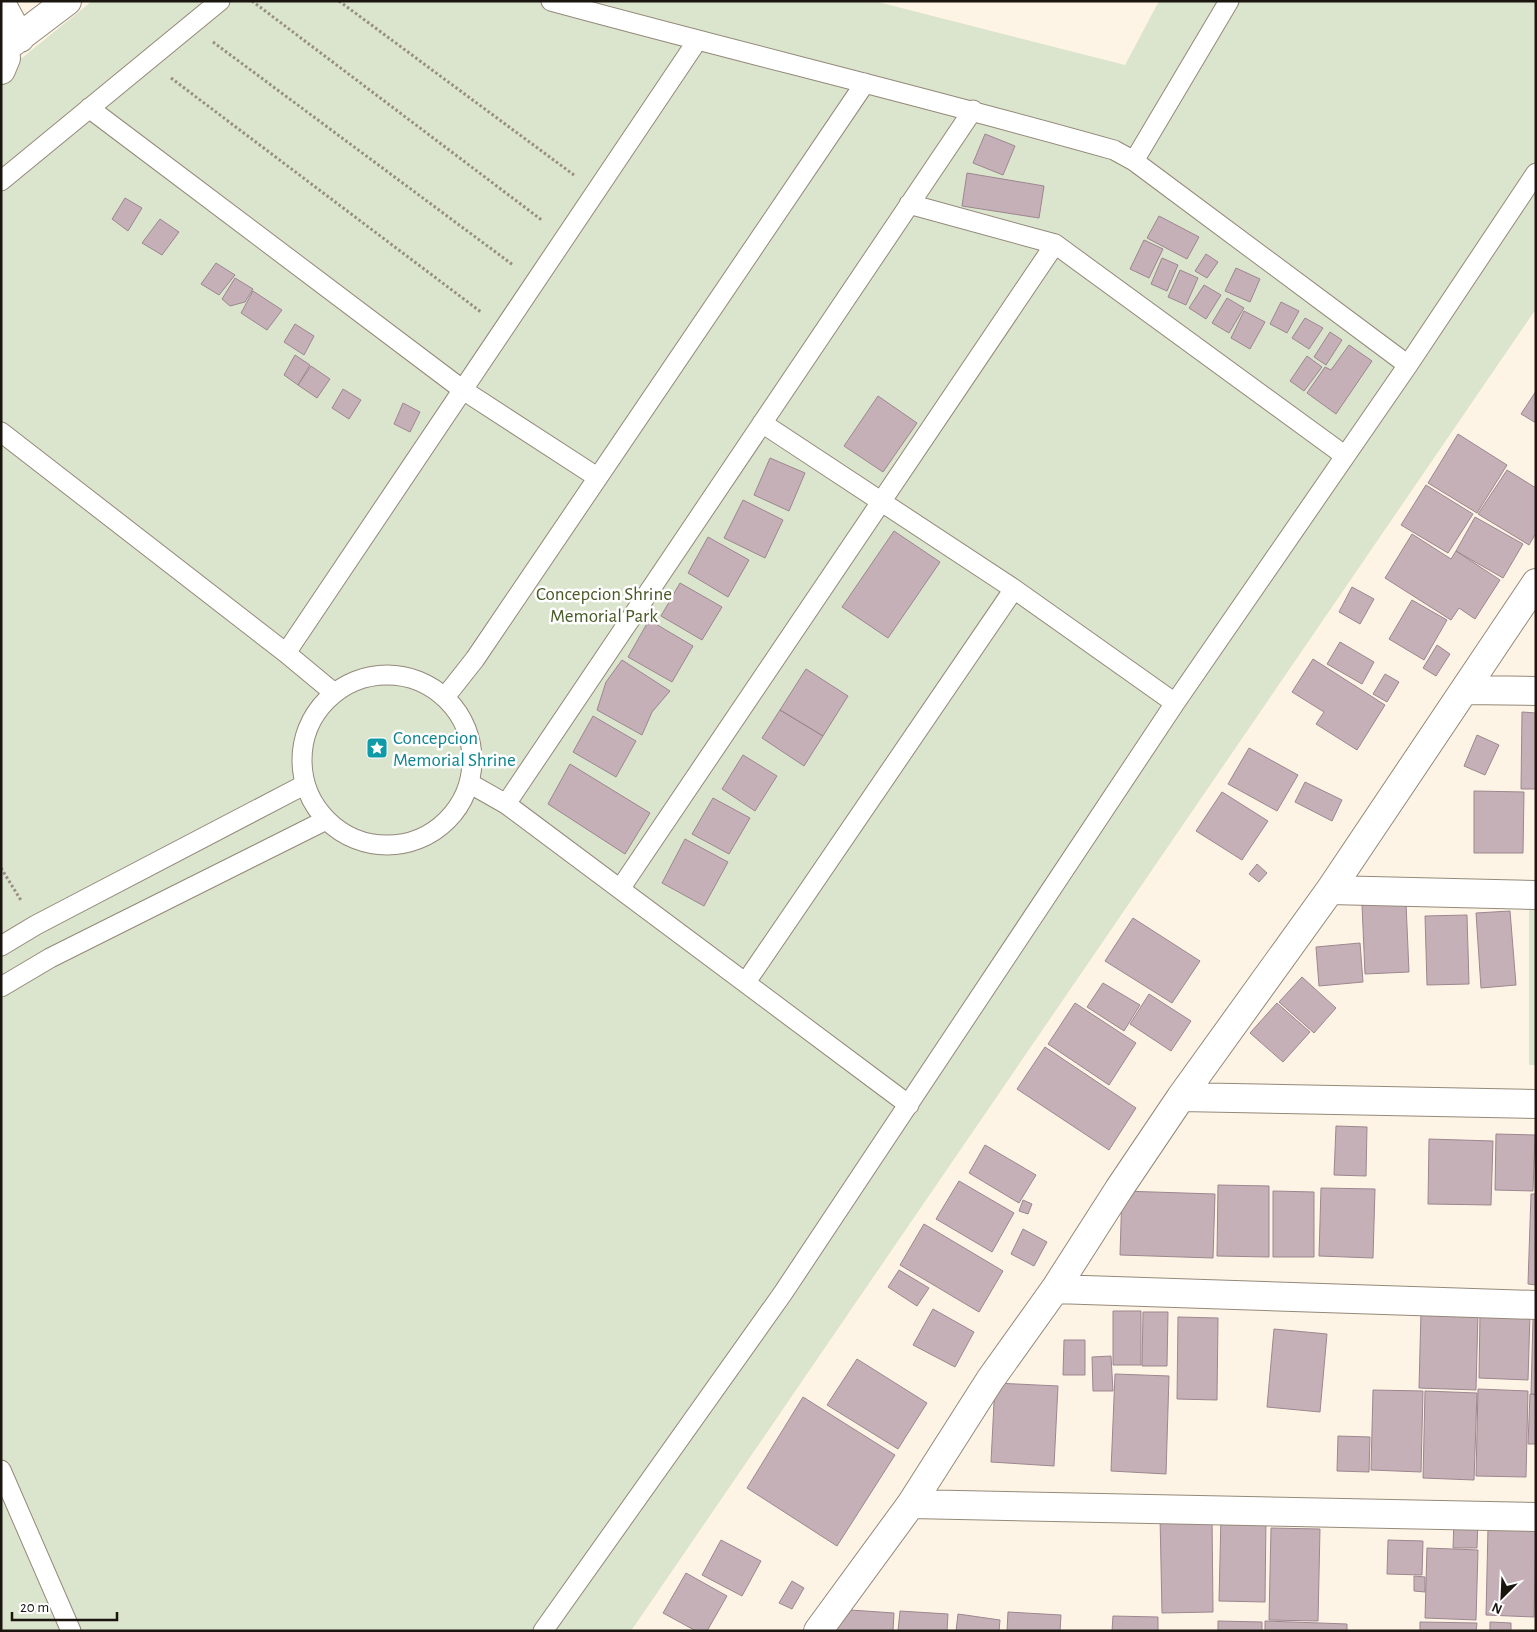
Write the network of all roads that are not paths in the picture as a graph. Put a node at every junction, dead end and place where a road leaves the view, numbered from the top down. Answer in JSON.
{"nodes":[{"id":1,"x":67,"y":1,"type":"edge"},
{"id":2,"x":220,"y":1,"type":"edge"},
{"id":3,"x":551,"y":1,"type":"edge"},
{"id":4,"x":1229,"y":1,"type":"edge"},
{"id":5,"x":1,"y":3,"type":"edge"},
{"id":6,"x":697,"y":41,"type":"junction"},
{"id":7,"x":7,"y":49,"type":"edge"},
{"id":8,"x":865,"y":83,"type":"junction"},
{"id":9,"x":90,"y":108,"type":"junction"},
{"id":10,"x":973,"y":110,"type":"junction"},
{"id":11,"x":1134,"y":161,"type":"junction"},
{"id":12,"x":1536,"y":173,"type":"edge"},
{"id":13,"x":1,"y":181,"type":"edge"},
{"id":14,"x":909,"y":204,"type":"junction"},
{"id":15,"x":1055,"y":244,"type":"junction"},
{"id":16,"x":1408,"y":365,"type":"junction"},
{"id":17,"x":463,"y":390,"type":"junction"},
{"id":18,"x":762,"y":423,"type":"junction"},
{"id":19,"x":1,"y":432,"type":"edge"},
{"id":20,"x":1344,"y":455,"type":"junction"},
{"id":21,"x":597,"y":476,"type":"junction"},
{"id":22,"x":882,"y":502,"type":"junction"},
{"id":23,"x":1536,"y":583,"type":"edge"},
{"id":24,"x":1014,"y":589,"type":"junction"},
{"id":25,"x":286,"y":653,"type":"junction"},
{"id":26,"x":1465,"y":690,"type":"junction"},
{"id":27,"x":1536,"y":691,"type":"edge"},
{"id":28,"x":333,"y":692,"type":"junction"},
{"id":29,"x":445,"y":698,"type":"junction"},
{"id":30,"x":1175,"y":703,"type":"junction"},
{"id":31,"x":469,"y":783,"type":"junction"},
{"id":32,"x":304,"y":785,"type":"junction"},
{"id":33,"x":506,"y":804,"type":"junction"},
{"id":34,"x":326,"y":820,"type":"junction"},
{"id":35,"x":620,"y":889,"type":"junction"},
{"id":36,"x":1330,"y":890,"type":"junction"},
{"id":37,"x":1536,"y":895,"type":"edge"},
{"id":38,"x":1,"y":946,"type":"edge"},
{"id":39,"x":746,"y":982,"type":"junction"},
{"id":40,"x":1,"y":987,"type":"edge"},
{"id":41,"x":1181,"y":1097,"type":"junction"},
{"id":42,"x":1536,"y":1104,"type":"edge"},
{"id":43,"x":908,"y":1105,"type":"junction"},
{"id":44,"x":1055,"y":1289,"type":"junction"},
{"id":45,"x":1536,"y":1305,"type":"edge"},
{"id":46,"x":1,"y":1470,"type":"edge"},
{"id":47,"x":911,"y":1504,"type":"junction"},
{"id":48,"x":1536,"y":1517,"type":"edge"},
{"id":49,"x":71,"y":1631,"type":"edge"},
{"id":50,"x":543,"y":1631,"type":"edge"},
{"id":51,"x":818,"y":1631,"type":"edge"}],
"edges":[{"from":1,"to":7,"type":"street"},
{"from":2,"to":9,"type":"lane"},
{"from":3,"to":6,"type":"lane"},
{"from":4,"to":11,"type":"lane"},
{"from":5,"to":7,"type":"street"},
{"from":6,"to":8,"type":"lane"},
{"from":6,"to":17,"type":"lane"},
{"from":8,"to":10,"type":"lane"},
{"from":8,"to":21,"type":"lane"},
{"from":9,"to":13,"type":"lane"},
{"from":9,"to":17,"type":"lane"},
{"from":10,"to":11,"type":"lane"},
{"from":10,"to":14,"type":"lane"},
{"from":11,"to":16,"type":"lane"},
{"from":12,"to":16,"type":"lane"},
{"from":14,"to":15,"type":"lane"},
{"from":14,"to":18,"type":"lane"},
{"from":15,"to":20,"type":"lane"},
{"from":15,"to":22,"type":"lane"},
{"from":16,"to":20,"type":"lane"},
{"from":17,"to":21,"type":"lane"},
{"from":17,"to":25,"type":"lane"},
{"from":18,"to":22,"type":"lane"},
{"from":18,"to":33,"type":"lane"},
{"from":19,"to":25,"type":"lane"},
{"from":20,"to":30,"type":"lane"},
{"from":21,"to":29,"type":"lane"},
{"from":22,"to":24,"type":"lane"},
{"from":22,"to":35,"type":"lane"},
{"from":23,"to":26,"type":"street"},
{"from":24,"to":30,"type":"lane"},
{"from":24,"to":39,"type":"lane"},
{"from":25,"to":28,"type":"lane"},
{"from":26,"to":27,"type":"street"},
{"from":26,"to":36,"type":"street"},
{"from":28,"to":29,"type":"lane"},
{"from":28,"to":32,"type":"lane"},
{"from":29,"to":31,"type":"lane"},
{"from":30,"to":43,"type":"lane"},
{"from":31,"to":33,"type":"lane"},
{"from":31,"to":34,"type":"lane"},
{"from":32,"to":34,"type":"lane"},
{"from":32,"to":38,"type":"lane"},
{"from":33,"to":35,"type":"lane"},
{"from":34,"to":40,"type":"lane"},
{"from":35,"to":39,"type":"lane"},
{"from":36,"to":37,"type":"street"},
{"from":36,"to":41,"type":"street"},
{"from":39,"to":43,"type":"lane"},
{"from":41,"to":42,"type":"street"},
{"from":41,"to":44,"type":"street"},
{"from":43,"to":50,"type":"lane"},
{"from":44,"to":45,"type":"street"},
{"from":44,"to":47,"type":"street"},
{"from":46,"to":49,"type":"lane"},
{"from":47,"to":48,"type":"street"},
{"from":47,"to":51,"type":"street"}]}
